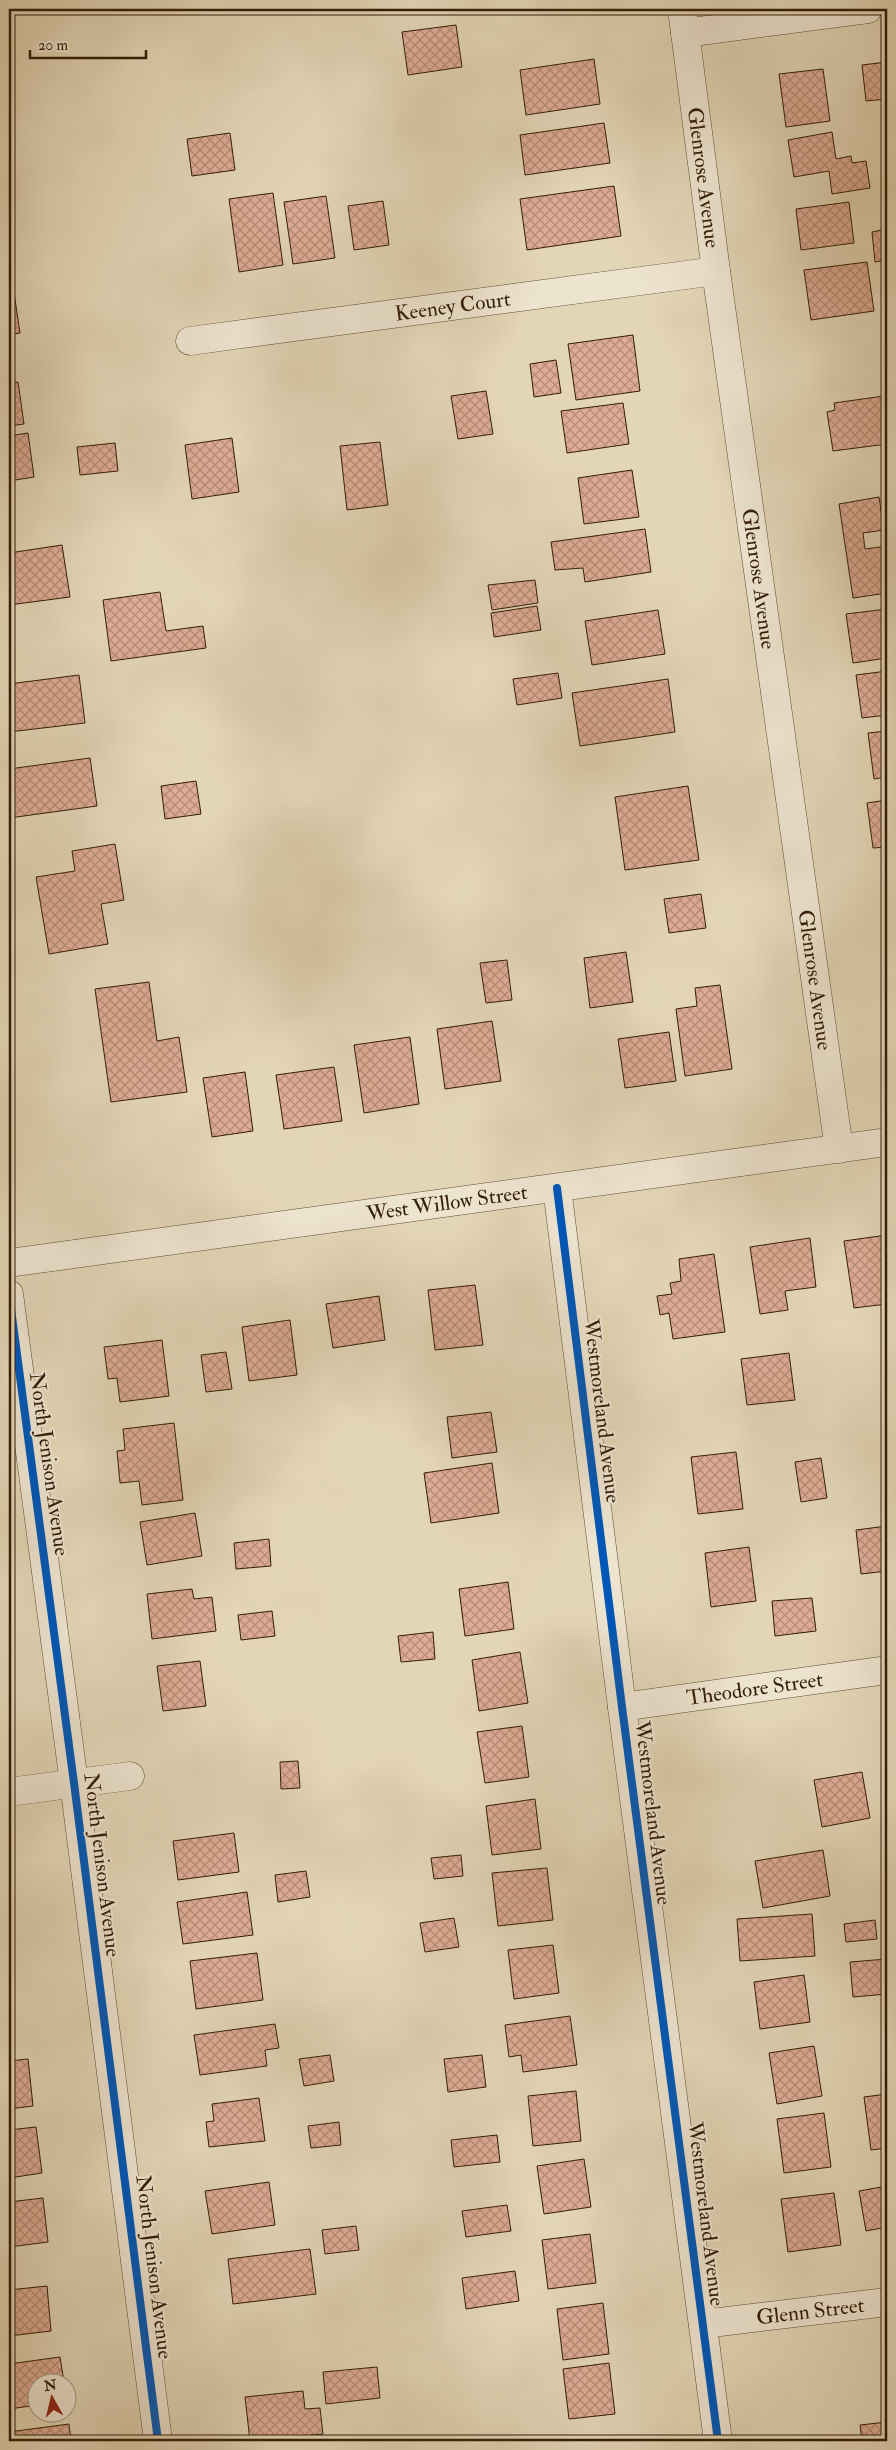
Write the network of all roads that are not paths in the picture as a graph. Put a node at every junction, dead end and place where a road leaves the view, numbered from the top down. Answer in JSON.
{"nodes":[{"id":1,"x":868,"y":9,"type":"edge"},
{"id":2,"x":683,"y":21,"type":"edge"},
{"id":3,"x":716,"y":271,"type":"junction"},
{"id":4,"x":190,"y":341,"type":"dead end"},
{"id":5,"x":887,"y":1142,"type":"edge"},
{"id":6,"x":839,"y":1149,"type":"junction"},
{"id":7,"x":557,"y":1188,"type":"junction"},
{"id":8,"x":9,"y":1263,"type":"edge"},
{"id":9,"x":9,"y":1294,"type":"edge"},
{"id":10,"x":887,"y":1671,"type":"edge"},
{"id":11,"x":622,"y":1707,"type":"junction"},
{"id":12,"x":130,"y":1776,"type":"dead end"},
{"id":13,"x":74,"y":1784,"type":"junction"},
{"id":14,"x":9,"y":1792,"type":"edge"},
{"id":15,"x":887,"y":2302,"type":"edge"},
{"id":16,"x":703,"y":2324,"type":"junction"},
{"id":17,"x":158,"y":2441,"type":"edge"},
{"id":18,"x":718,"y":2441,"type":"edge"}],
"edges":[{"from":1,"to":2,"type":"street"},
{"from":2,"to":3,"type":"street","name":"Glenrose Avenue"},
{"from":3,"to":4,"type":"street","name":"Keeney Court"},
{"from":3,"to":6,"type":"street","name":"Glenrose Avenue"},
{"from":5,"to":6,"type":"street","name":"West Willow Street"},
{"from":6,"to":7,"type":"street","name":"West Willow Street"},
{"from":7,"to":8,"type":"street","name":"West Willow Street"},
{"from":7,"to":11,"type":"street","name":"Westmoreland Avenue"},
{"from":9,"to":13,"type":"street","name":"North Jenison Avenue"},
{"from":10,"to":11,"type":"street","name":"Theodore Street"},
{"from":11,"to":16,"type":"street","name":"Westmoreland Avenue"},
{"from":12,"to":13,"type":"street"},
{"from":13,"to":14,"type":"street"},
{"from":13,"to":17,"type":"street","name":"North Jenison Avenue"},
{"from":15,"to":16,"type":"street","name":"Glenn Street"},
{"from":16,"to":18,"type":"street","name":"Westmoreland Avenue"}]}
